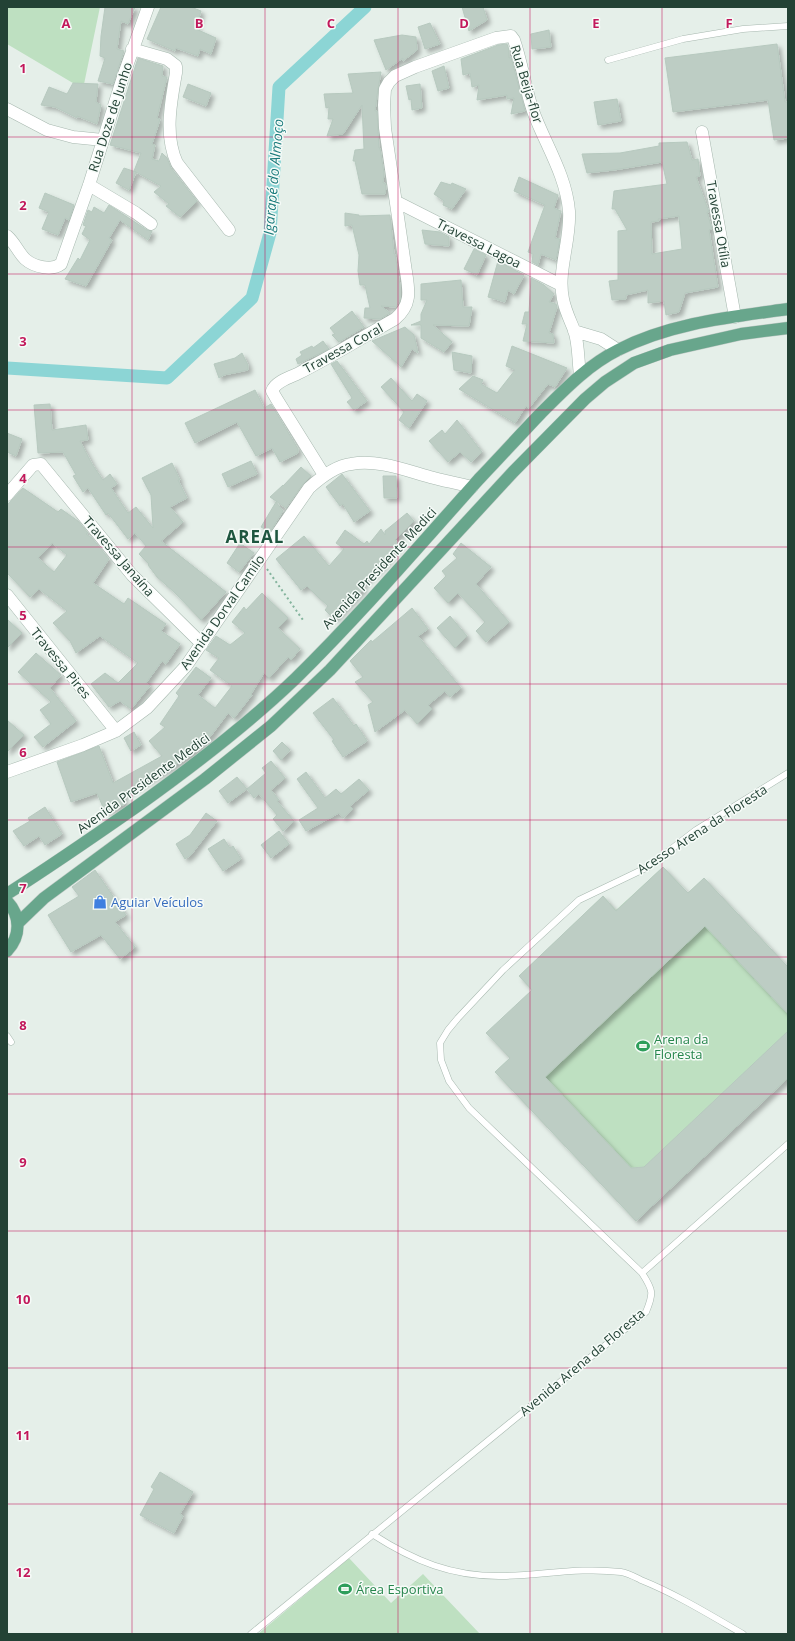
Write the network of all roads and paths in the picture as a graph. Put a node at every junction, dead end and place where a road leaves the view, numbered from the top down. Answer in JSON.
{"nodes":[{"id":1,"x":148,"y":7,"type":"edge"},
{"id":2,"x":788,"y":26,"type":"edge"},
{"id":3,"x":132,"y":49,"type":"junction"},
{"id":4,"x":608,"y":60,"type":"dead end"},
{"id":5,"x":7,"y":109,"type":"edge"},
{"id":6,"x":702,"y":132,"type":"dead end"},
{"id":7,"x":102,"y":140,"type":"junction"},
{"id":8,"x":89,"y":185,"type":"junction"},
{"id":9,"x":397,"y":202,"type":"junction"},
{"id":10,"x":151,"y":224,"type":"dead end"},
{"id":11,"x":229,"y":230,"type":"dead end"},
{"id":12,"x":7,"y":236,"type":"edge"},
{"id":13,"x":561,"y":285,"type":"junction"},
{"id":14,"x":788,"y":309,"type":"edge"},
{"id":15,"x":735,"y":317,"type":"junction"},
{"id":16,"x":788,"y":328,"type":"edge"},
{"id":17,"x":574,"y":331,"type":"junction"},
{"id":18,"x":618,"y":350,"type":"junction"},
{"id":19,"x":580,"y":375,"type":"junction"},
{"id":20,"x":324,"y":475,"type":"junction"},
{"id":21,"x":472,"y":487,"type":"junction"},
{"id":22,"x":7,"y":495,"type":"edge"},
{"id":23,"x":259,"y":559,"type":"junction"},
{"id":24,"x":7,"y":595,"type":"edge"},
{"id":25,"x":303,"y":620,"type":"dead end"},
{"id":26,"x":202,"y":644,"type":"junction"},
{"id":27,"x":116,"y":731,"type":"junction"},
{"id":28,"x":7,"y":772,"type":"edge"},
{"id":29,"x":788,"y":773,"type":"edge"},
{"id":30,"x":7,"y":894,"type":"edge"},
{"id":31,"x":7,"y":901,"type":"edge"},
{"id":32,"x":18,"y":922,"type":"junction"},
{"id":33,"x":7,"y":951,"type":"edge"},
{"id":34,"x":7,"y":1036,"type":"edge"},
{"id":35,"x":11,"y":1042,"type":"dead end"},
{"id":36,"x":788,"y":1144,"type":"edge"},
{"id":37,"x":642,"y":1274,"type":"junction"},
{"id":38,"x":372,"y":1534,"type":"junction"},
{"id":39,"x":251,"y":1634,"type":"edge"},
{"id":40,"x":743,"y":1634,"type":"edge"}],
"edges":[{"from":1,"to":3,"type":"street","name":"Rua Doze de Junho"},
{"from":2,"to":4,"type":"lane"},
{"from":3,"to":7,"type":"street","name":"Rua Doze de Junho"},
{"from":3,"to":11,"type":"street"},
{"from":5,"to":7,"type":"street"},
{"from":6,"to":15,"type":"street","name":"Travessa Otília"},
{"from":7,"to":8,"type":"street","name":"Rua Doze de Junho"},
{"from":8,"to":10,"type":"street"},
{"from":8,"to":12,"type":"street","name":"Rua Doze de Junho"},
{"from":9,"to":13,"type":"street","name":"Travessa Lagoa"},
{"from":9,"to":13,"type":"street","name":"Rua Beija-flor"},
{"from":9,"to":20,"type":"street","name":"Travessa Coral"},
{"from":13,"to":17,"type":"street","name":"Rua Beija-flor"},
{"from":14,"to":15,"type":"main road","name":"Avenida Presidente Medici"},
{"from":15,"to":18,"type":"main road","name":"Avenida Presidente Medici"},
{"from":16,"to":32,"type":"main road"},
{"from":17,"to":18,"type":"street"},
{"from":17,"to":19,"type":"street","name":"Rua Beija-flor"},
{"from":18,"to":19,"type":"main road","name":"Avenida Presidente Medici"},
{"from":19,"to":21,"type":"main road","name":"Avenida Presidente Medici"},
{"from":20,"to":21,"type":"street","name":"Avenida Dorval Camilo"},
{"from":20,"to":23,"type":"street","name":"Avenida Dorval Camilo"},
{"from":21,"to":30,"type":"main road","name":"Avenida Presidente Medici"},
{"from":22,"to":26,"type":"street","name":"Travessa Janaína"},
{"from":23,"to":25,"type":"path"},
{"from":23,"to":26,"type":"street","name":"Avenida Dorval Camilo"},
{"from":24,"to":27,"type":"street","name":"Travessa Pires"},
{"from":26,"to":27,"type":"street","name":"Avenida Dorval Camilo"},
{"from":27,"to":28,"type":"street","name":"Avenida Dorval Camilo"},
{"from":29,"to":37,"type":"lane","name":"Acesso Arena da Floresta"},
{"from":31,"to":32,"type":"main road"},
{"from":32,"to":33,"type":"main road"},
{"from":34,"to":35,"type":"lane"},
{"from":36,"to":37,"type":"lane"},
{"from":37,"to":38,"type":"lane","name":"Avenida Arena da Floresta"},
{"from":38,"to":39,"type":"lane","name":"Avenida Arena da Floresta"},
{"from":38,"to":40,"type":"lane"}]}
